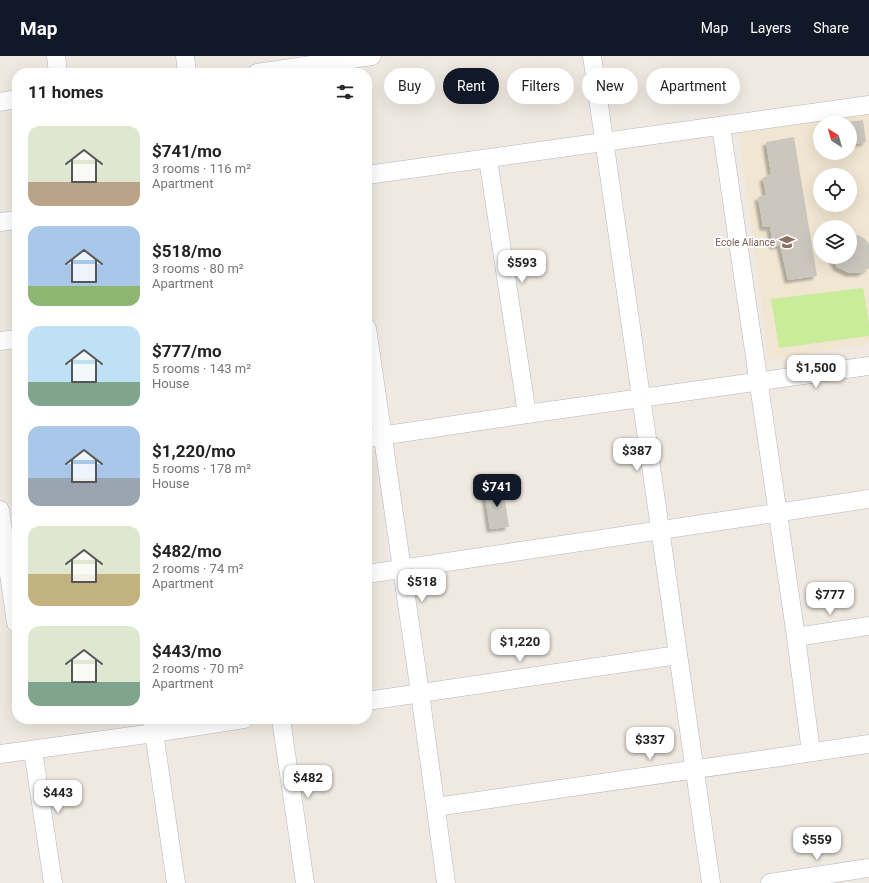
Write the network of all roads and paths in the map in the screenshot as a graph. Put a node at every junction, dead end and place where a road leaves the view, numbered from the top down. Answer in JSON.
{"nodes":[{"id":1,"x":56,"y":56,"type":"edge"},
{"id":2,"x":185,"y":56,"type":"edge"},
{"id":3,"x":372,"y":56,"type":"edge"},
{"id":4,"x":592,"y":56,"type":"edge"},
{"id":5,"x":329,"y":64,"type":"edge"},
{"id":6,"x":57,"y":68,"type":"edge"},
{"id":7,"x":186,"y":68,"type":"edge"},
{"id":8,"x":297,"y":68,"type":"edge"},
{"id":9,"x":12,"y":100,"type":"edge"},
{"id":10,"x":0,"y":102,"type":"edge"},
{"id":11,"x":869,"y":105,"type":"edge"},
{"id":12,"x":721,"y":126,"type":"junction"},
{"id":13,"x":604,"y":142,"type":"junction"},
{"id":14,"x":488,"y":159,"type":"junction"},
{"id":15,"x":372,"y":174,"type":"edge"},
{"id":16,"x":12,"y":221,"type":"edge"},
{"id":17,"x":0,"y":222,"type":"edge"},
{"id":18,"x":12,"y":340,"type":"edge"},
{"id":19,"x":0,"y":341,"type":"edge"},
{"id":20,"x":869,"y":366,"type":"edge"},
{"id":21,"x":758,"y":382,"type":"junction"},
{"id":22,"x":372,"y":396,"type":"edge"},
{"id":23,"x":642,"y":398,"type":"junction"},
{"id":24,"x":527,"y":414,"type":"junction"},
{"id":25,"x":375,"y":437,"type":"edge"},
{"id":26,"x":869,"y":499,"type":"edge"},
{"id":27,"x":0,"y":510,"type":"edge"},
{"id":28,"x":778,"y":513,"type":"junction"},
{"id":29,"x":661,"y":530,"type":"junction"},
{"id":30,"x":402,"y":568,"type":"junction"},
{"id":31,"x":372,"y":573,"type":"edge"},
{"id":32,"x":11,"y":623,"type":"edge"},
{"id":33,"x":869,"y":626,"type":"edge"},
{"id":34,"x":796,"y":637,"type":"junction"},
{"id":35,"x":678,"y":655,"type":"junction"},
{"id":36,"x":420,"y":693,"type":"junction"},
{"id":37,"x":372,"y":700,"type":"edge"},
{"id":38,"x":179,"y":724,"type":"edge"},
{"id":39,"x":281,"y":724,"type":"edge"},
{"id":40,"x":153,"y":726,"type":"edge"},
{"id":41,"x":869,"y":744,"type":"edge"},
{"id":42,"x":33,"y":750,"type":"junction"},
{"id":43,"x":811,"y":752,"type":"junction"},
{"id":44,"x":0,"y":754,"type":"edge"},
{"id":45,"x":695,"y":769,"type":"junction"},
{"id":46,"x":436,"y":807,"type":"junction"},
{"id":47,"x":869,"y":868,"type":"edge"},
{"id":48,"x":53,"y":883,"type":"edge"},
{"id":49,"x":176,"y":883,"type":"edge"},
{"id":50,"x":305,"y":883,"type":"edge"},
{"id":51,"x":446,"y":883,"type":"edge"},
{"id":52,"x":711,"y":883,"type":"edge"},
{"id":53,"x":770,"y":883,"type":"edge"}],
"edges":[{"from":1,"to":6,"type":"street"},
{"from":2,"to":7,"type":"street"},
{"from":3,"to":5,"type":"street"},
{"from":4,"to":13,"type":"street"},
{"from":5,"to":8,"type":"street"},
{"from":9,"to":10,"type":"street"},
{"from":11,"to":12,"type":"street"},
{"from":12,"to":13,"type":"street"},
{"from":12,"to":21,"type":"street"},
{"from":13,"to":14,"type":"street"},
{"from":13,"to":23,"type":"street"},
{"from":14,"to":15,"type":"street"},
{"from":14,"to":24,"type":"street"},
{"from":16,"to":17,"type":"street"},
{"from":18,"to":19,"type":"street"},
{"from":20,"to":21,"type":"street"},
{"from":21,"to":23,"type":"street"},
{"from":21,"to":28,"type":"street"},
{"from":22,"to":25,"type":"street"},
{"from":23,"to":24,"type":"street"},
{"from":23,"to":29,"type":"street"},
{"from":24,"to":25,"type":"street"},
{"from":25,"to":30,"type":"street"},
{"from":26,"to":28,"type":"street"},
{"from":27,"to":32,"type":"street"},
{"from":28,"to":29,"type":"street"},
{"from":28,"to":34,"type":"street"},
{"from":29,"to":30,"type":"street"},
{"from":29,"to":35,"type":"street"},
{"from":30,"to":31,"type":"street"},
{"from":30,"to":36,"type":"street"},
{"from":33,"to":34,"type":"street"},
{"from":34,"to":43,"type":"street"},
{"from":35,"to":36,"type":"street"},
{"from":35,"to":45,"type":"street"},
{"from":36,"to":37,"type":"street"},
{"from":36,"to":46,"type":"street"},
{"from":38,"to":40,"type":"street"},
{"from":39,"to":50,"type":"street"},
{"from":40,"to":42,"type":"street"},
{"from":40,"to":49,"type":"street"},
{"from":41,"to":43,"type":"street"},
{"from":42,"to":44,"type":"street"},
{"from":42,"to":48,"type":"street"},
{"from":43,"to":45,"type":"street"},
{"from":45,"to":46,"type":"street"},
{"from":45,"to":52,"type":"street"},
{"from":46,"to":51,"type":"street"},
{"from":47,"to":53,"type":"street"}]}
